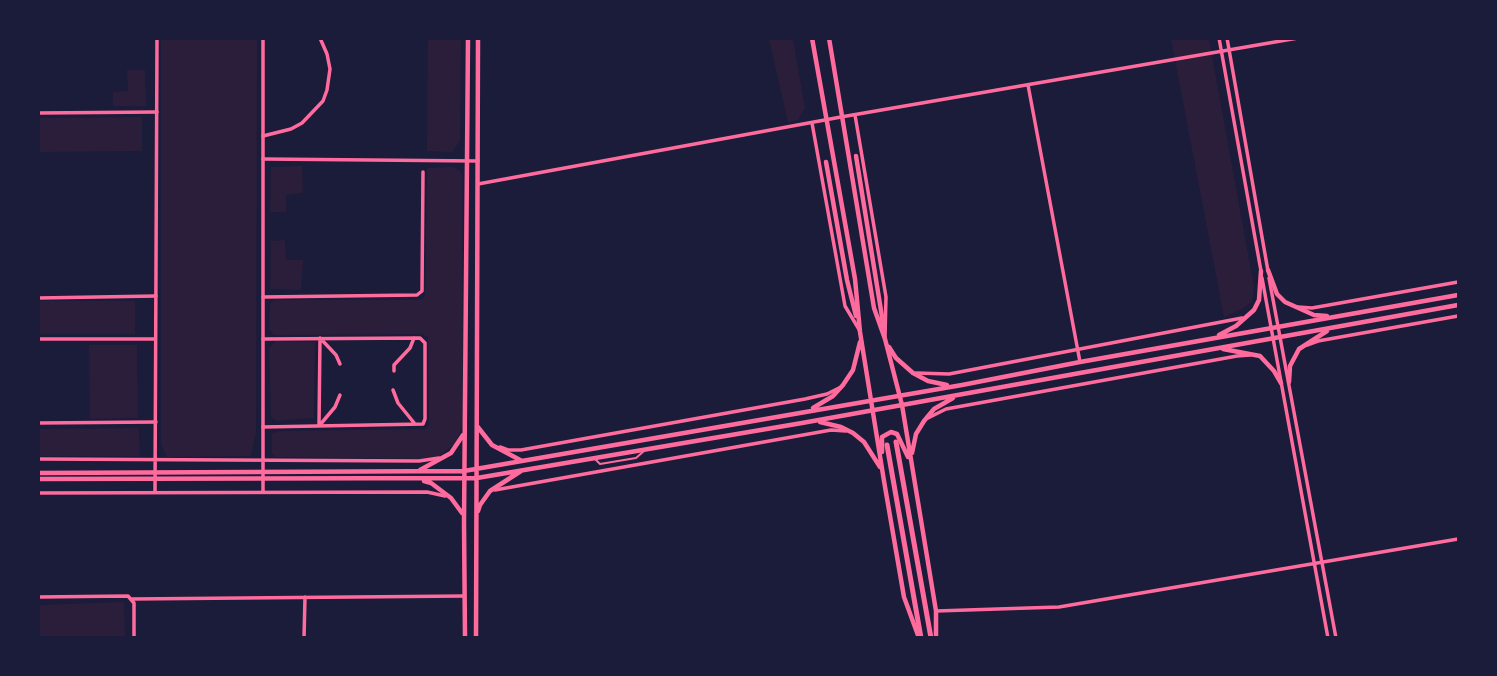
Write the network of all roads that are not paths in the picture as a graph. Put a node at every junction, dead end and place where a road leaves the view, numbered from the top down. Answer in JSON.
{"nodes":[{"id":1,"x":157,"y":38,"type":"edge"},
{"id":2,"x":263,"y":38,"type":"edge"},
{"id":3,"x":320,"y":38,"type":"edge"},
{"id":4,"x":468,"y":38,"type":"edge"},
{"id":5,"x":478,"y":38,"type":"edge"},
{"id":6,"x":812,"y":38,"type":"edge"},
{"id":7,"x":829,"y":38,"type":"edge"},
{"id":8,"x":1219,"y":38,"type":"edge"},
{"id":9,"x":1227,"y":38,"type":"edge"},
{"id":10,"x":1298,"y":38,"type":"edge"},
{"id":11,"x":1230,"y":51,"type":"junction"},
{"id":12,"x":1222,"y":52,"type":"junction"},
{"id":13,"x":1028,"y":85,"type":"junction"},
{"id":14,"x":157,"y":112,"type":"junction"},
{"id":15,"x":38,"y":113,"type":"edge"},
{"id":16,"x":855,"y":115,"type":"junction"},
{"id":17,"x":841,"y":117,"type":"junction"},
{"id":18,"x":827,"y":120,"type":"junction"},
{"id":19,"x":812,"y":123,"type":"junction"},
{"id":20,"x":263,"y":136,"type":"junction"},
{"id":21,"x":856,"y":156,"type":"dead end"},
{"id":22,"x":263,"y":159,"type":"junction"},
{"id":23,"x":466,"y":161,"type":"junction"},
{"id":24,"x":478,"y":161,"type":"junction"},
{"id":25,"x":826,"y":162,"type":"dead end"},
{"id":26,"x":423,"y":172,"type":"dead end"},
{"id":27,"x":478,"y":184,"type":"junction"},
{"id":28,"x":1268,"y":270,"type":"junction"},
{"id":29,"x":1261,"y":271,"type":"junction"},
{"id":30,"x":1458,"y":282,"type":"edge"},
{"id":31,"x":1458,"y":295,"type":"edge"},
{"id":32,"x":156,"y":296,"type":"junction"},
{"id":33,"x":263,"y":297,"type":"junction"},
{"id":34,"x":38,"y":298,"type":"edge"},
{"id":35,"x":1458,"y":305,"type":"edge"},
{"id":36,"x":1291,"y":306,"type":"junction"},
{"id":37,"x":1250,"y":314,"type":"junction"},
{"id":38,"x":1335,"y":316,"type":"junction"},
{"id":39,"x":1458,"y":316,"type":"edge"},
{"id":40,"x":1278,"y":326,"type":"junction"},
{"id":41,"x":1336,"y":326,"type":"junction"},
{"id":42,"x":1271,"y":328,"type":"junction"},
{"id":43,"x":860,"y":332,"type":"junction"},
{"id":44,"x":263,"y":338,"type":"junction"},
{"id":45,"x":320,"y":338,"type":"junction"},
{"id":46,"x":414,"y":338,"type":"junction"},
{"id":47,"x":1280,"y":338,"type":"junction"},
{"id":48,"x":156,"y":339,"type":"junction"},
{"id":49,"x":1210,"y":339,"type":"junction"},
{"id":50,"x":1273,"y":339,"type":"junction"},
{"id":51,"x":38,"y":340,"type":"edge"},
{"id":52,"x":885,"y":340,"type":"junction"},
{"id":53,"x":1215,"y":348,"type":"junction"},
{"id":54,"x":1077,"y":349,"type":"junction"},
{"id":55,"x":1299,"y":349,"type":"junction"},
{"id":56,"x":1260,"y":356,"type":"junction"},
{"id":57,"x":1080,"y":362,"type":"junction"},
{"id":58,"x":340,"y":364,"type":"dead end"},
{"id":59,"x":394,"y":371,"type":"dead end"},
{"id":60,"x":913,"y":373,"type":"junction"},
{"id":61,"x":1289,"y":382,"type":"junction"},
{"id":62,"x":1281,"y":383,"type":"junction"},
{"id":63,"x":844,"y":385,"type":"junction"},
{"id":64,"x":962,"y":385,"type":"junction"},
{"id":65,"x":393,"y":390,"type":"dead end"},
{"id":66,"x":962,"y":394,"type":"junction"},
{"id":67,"x":341,"y":395,"type":"dead end"},
{"id":68,"x":900,"y":395,"type":"junction"},
{"id":69,"x":871,"y":400,"type":"junction"},
{"id":70,"x":902,"y":405,"type":"junction"},
{"id":71,"x":873,"y":410,"type":"junction"},
{"id":72,"x":806,"y":412,"type":"junction"},
{"id":73,"x":924,"y":421,"type":"junction"},
{"id":74,"x":156,"y":422,"type":"junction"},
{"id":75,"x":38,"y":423,"type":"edge"},
{"id":76,"x":802,"y":423,"type":"junction"},
{"id":77,"x":415,"y":424,"type":"junction"},
{"id":78,"x":319,"y":426,"type":"junction"},
{"id":79,"x":477,"y":426,"type":"junction"},
{"id":80,"x":263,"y":427,"type":"junction"},
{"id":81,"x":465,"y":428,"type":"junction"},
{"id":82,"x":853,"y":433,"type":"junction"},
{"id":83,"x":896,"y":442,"type":"dead end"},
{"id":84,"x":492,"y":445,"type":"junction"},
{"id":85,"x":887,"y":445,"type":"dead end"},
{"id":86,"x":451,"y":453,"type":"junction"},
{"id":87,"x":38,"y":459,"type":"edge"},
{"id":88,"x":155,"y":460,"type":"junction"},
{"id":89,"x":263,"y":460,"type":"junction"},
{"id":90,"x":526,"y":462,"type":"junction"},
{"id":91,"x":912,"y":464,"type":"junction"},
{"id":92,"x":477,"y":469,"type":"junction"},
{"id":93,"x":416,"y":471,"type":"junction"},
{"id":94,"x":464,"y":471,"type":"junction"},
{"id":95,"x":522,"y":471,"type":"junction"},
{"id":96,"x":155,"y":472,"type":"junction"},
{"id":97,"x":263,"y":472,"type":"junction"},
{"id":98,"x":38,"y":473,"type":"edge"},
{"id":99,"x":477,"y":478,"type":"junction"},
{"id":100,"x":38,"y":479,"type":"edge"},
{"id":101,"x":263,"y":479,"type":"junction"},
{"id":102,"x":413,"y":479,"type":"junction"},
{"id":103,"x":155,"y":480,"type":"junction"},
{"id":104,"x":464,"y":480,"type":"junction"},
{"id":105,"x":884,"y":481,"type":"junction"},
{"id":106,"x":490,"y":491,"type":"junction"},
{"id":107,"x":155,"y":492,"type":"junction"},
{"id":108,"x":263,"y":492,"type":"junction"},
{"id":109,"x":38,"y":493,"type":"edge"},
{"id":110,"x":451,"y":498,"type":"junction"},
{"id":111,"x":464,"y":516,"type":"junction"},
{"id":112,"x":477,"y":519,"type":"junction"},
{"id":113,"x":1458,"y":539,"type":"edge"},
{"id":114,"x":1323,"y":563,"type":"junction"},
{"id":115,"x":1314,"y":564,"type":"junction"},
{"id":116,"x":464,"y":596,"type":"junction"},
{"id":117,"x":38,"y":597,"type":"edge"},
{"id":118,"x":305,"y":597,"type":"junction"},
{"id":119,"x":132,"y":601,"type":"junction"},
{"id":120,"x":936,"y":611,"type":"junction"},
{"id":121,"x":134,"y":638,"type":"edge"},
{"id":122,"x":304,"y":638,"type":"edge"},
{"id":123,"x":465,"y":638,"type":"edge"},
{"id":124,"x":476,"y":638,"type":"edge"},
{"id":125,"x":920,"y":638,"type":"edge"},
{"id":126,"x":933,"y":638,"type":"edge"},
{"id":127,"x":1328,"y":638,"type":"edge"},
{"id":128,"x":1336,"y":638,"type":"edge"}],
"edges":[{"from":1,"to":14,"type":"street"},
{"from":2,"to":20,"type":"street"},
{"from":3,"to":20,"type":"street"},
{"from":4,"to":23,"type":"main road"},
{"from":5,"to":24,"type":"main road"},
{"from":6,"to":18,"type":"main road"},
{"from":7,"to":17,"type":"main road"},
{"from":8,"to":12,"type":"street"},
{"from":9,"to":11,"type":"street"},
{"from":10,"to":11,"type":"street"},
{"from":11,"to":12,"type":"street"},
{"from":11,"to":28,"type":"street"},
{"from":12,"to":13,"type":"street"},
{"from":12,"to":29,"type":"street"},
{"from":13,"to":16,"type":"street"},
{"from":13,"to":54,"type":"street"},
{"from":14,"to":15,"type":"street"},
{"from":14,"to":32,"type":"street"},
{"from":16,"to":17,"type":"street"},
{"from":16,"to":52,"type":"street"},
{"from":17,"to":18,"type":"street"},
{"from":17,"to":52,"type":"main road"},
{"from":18,"to":19,"type":"street"},
{"from":18,"to":43,"type":"main road"},
{"from":19,"to":27,"type":"street"},
{"from":19,"to":43,"type":"street"},
{"from":20,"to":22,"type":"street"},
{"from":21,"to":52,"type":"main road"},
{"from":22,"to":23,"type":"street"},
{"from":22,"to":33,"type":"street"},
{"from":23,"to":24,"type":"street"},
{"from":23,"to":81,"type":"main road"},
{"from":24,"to":27,"type":"main road"},
{"from":25,"to":43,"type":"main road"},
{"from":26,"to":33,"type":"street"},
{"from":27,"to":79,"type":"main road"},
{"from":28,"to":36,"type":"main road"},
{"from":28,"to":40,"type":"street"},
{"from":29,"to":37,"type":"main road"},
{"from":29,"to":42,"type":"street"},
{"from":30,"to":36,"type":"street"},
{"from":31,"to":38,"type":"main road"},
{"from":32,"to":34,"type":"street"},
{"from":32,"to":48,"type":"street"},
{"from":33,"to":44,"type":"street"},
{"from":35,"to":41,"type":"main road"},
{"from":36,"to":38,"type":"main road"},
{"from":37,"to":49,"type":"main road"},
{"from":37,"to":54,"type":"street"},
{"from":38,"to":40,"type":"main road"},
{"from":39,"to":55,"type":"street"},
{"from":40,"to":42,"type":"main road"},
{"from":40,"to":47,"type":"street"},
{"from":41,"to":47,"type":"main road"},
{"from":41,"to":55,"type":"main road"},
{"from":42,"to":49,"type":"main road"},
{"from":42,"to":50,"type":"street"},
{"from":43,"to":63,"type":"main road"},
{"from":43,"to":69,"type":"main road"},
{"from":44,"to":45,"type":"street"},
{"from":44,"to":80,"type":"street"},
{"from":45,"to":46,"type":"street"},
{"from":45,"to":58,"type":"street"},
{"from":45,"to":78,"type":"street"},
{"from":46,"to":59,"type":"street"},
{"from":46,"to":77,"type":"street"},
{"from":47,"to":50,"type":"main road"},
{"from":47,"to":61,"type":"street"},
{"from":48,"to":51,"type":"street"},
{"from":48,"to":74,"type":"street"},
{"from":49,"to":57,"type":"main road"},
{"from":50,"to":53,"type":"main road"},
{"from":50,"to":62,"type":"street"},
{"from":52,"to":60,"type":"main road"},
{"from":52,"to":68,"type":"main road"},
{"from":53,"to":56,"type":"main road"},
{"from":53,"to":66,"type":"main road"},
{"from":54,"to":57,"type":"street"},
{"from":54,"to":60,"type":"street"},
{"from":55,"to":61,"type":"main road"},
{"from":56,"to":62,"type":"main road"},
{"from":56,"to":73,"type":"street"},
{"from":57,"to":64,"type":"main road"},
{"from":60,"to":64,"type":"main road"},
{"from":61,"to":114,"type":"street"},
{"from":62,"to":115,"type":"street"},
{"from":63,"to":72,"type":"main road"},
{"from":63,"to":84,"type":"street"},
{"from":64,"to":68,"type":"main road"},
{"from":65,"to":77,"type":"street"},
{"from":66,"to":70,"type":"main road"},
{"from":66,"to":73,"type":"main road"},
{"from":67,"to":78,"type":"street"},
{"from":68,"to":69,"type":"main road"},
{"from":68,"to":70,"type":"main road"},
{"from":69,"to":71,"type":"main road"},
{"from":69,"to":72,"type":"main road"},
{"from":70,"to":71,"type":"main road"},
{"from":70,"to":91,"type":"main road"},
{"from":71,"to":76,"type":"main road"},
{"from":71,"to":105,"type":"main road"},
{"from":72,"to":90,"type":"main road"},
{"from":73,"to":91,"type":"main road"},
{"from":74,"to":75,"type":"street"},
{"from":74,"to":88,"type":"street"},
{"from":76,"to":82,"type":"main road"},
{"from":76,"to":95,"type":"main road"},
{"from":77,"to":78,"type":"street"},
{"from":78,"to":80,"type":"street"},
{"from":79,"to":84,"type":"main road"},
{"from":79,"to":92,"type":"main road"},
{"from":80,"to":89,"type":"street"},
{"from":81,"to":86,"type":"main road"},
{"from":81,"to":94,"type":"main road"},
{"from":82,"to":105,"type":"main road"},
{"from":82,"to":106,"type":"street"},
{"from":83,"to":126,"type":"main road"},
{"from":84,"to":90,"type":"main road"},
{"from":85,"to":125,"type":"main road"},
{"from":86,"to":89,"type":"street"},
{"from":86,"to":93,"type":"main road"},
{"from":87,"to":88,"type":"street"},
{"from":88,"to":89,"type":"street"},
{"from":88,"to":96,"type":"street"},
{"from":89,"to":97,"type":"street"},
{"from":90,"to":92,"type":"main road"},
{"from":91,"to":105,"type":"main road"},
{"from":91,"to":120,"type":"main road"},
{"from":92,"to":94,"type":"main road"},
{"from":92,"to":99,"type":"main road"},
{"from":93,"to":94,"type":"main road"},
{"from":93,"to":97,"type":"main road"},
{"from":94,"to":104,"type":"main road"},
{"from":95,"to":99,"type":"main road"},
{"from":95,"to":106,"type":"main road"},
{"from":96,"to":97,"type":"main road"},
{"from":96,"to":98,"type":"main road"},
{"from":96,"to":103,"type":"street"},
{"from":97,"to":101,"type":"street"},
{"from":99,"to":104,"type":"main road"},
{"from":99,"to":112,"type":"main road"},
{"from":100,"to":103,"type":"main road"},
{"from":101,"to":102,"type":"main road"},
{"from":101,"to":103,"type":"main road"},
{"from":101,"to":108,"type":"street"},
{"from":102,"to":104,"type":"main road"},
{"from":102,"to":110,"type":"main road"},
{"from":103,"to":107,"type":"street"},
{"from":104,"to":111,"type":"main road"},
{"from":105,"to":125,"type":"main road"},
{"from":106,"to":112,"type":"main road"},
{"from":107,"to":108,"type":"street"},
{"from":107,"to":109,"type":"street"},
{"from":108,"to":110,"type":"street"},
{"from":110,"to":111,"type":"main road"},
{"from":111,"to":116,"type":"main road"},
{"from":112,"to":124,"type":"main road"},
{"from":113,"to":114,"type":"street"},
{"from":114,"to":115,"type":"street"},
{"from":114,"to":128,"type":"street"},
{"from":115,"to":120,"type":"street"},
{"from":115,"to":127,"type":"street"},
{"from":116,"to":118,"type":"street"},
{"from":116,"to":123,"type":"main road"},
{"from":117,"to":119,"type":"street"},
{"from":118,"to":119,"type":"street"},
{"from":118,"to":122,"type":"street"},
{"from":119,"to":121,"type":"street"},
{"from":120,"to":126,"type":"main road"}]}
